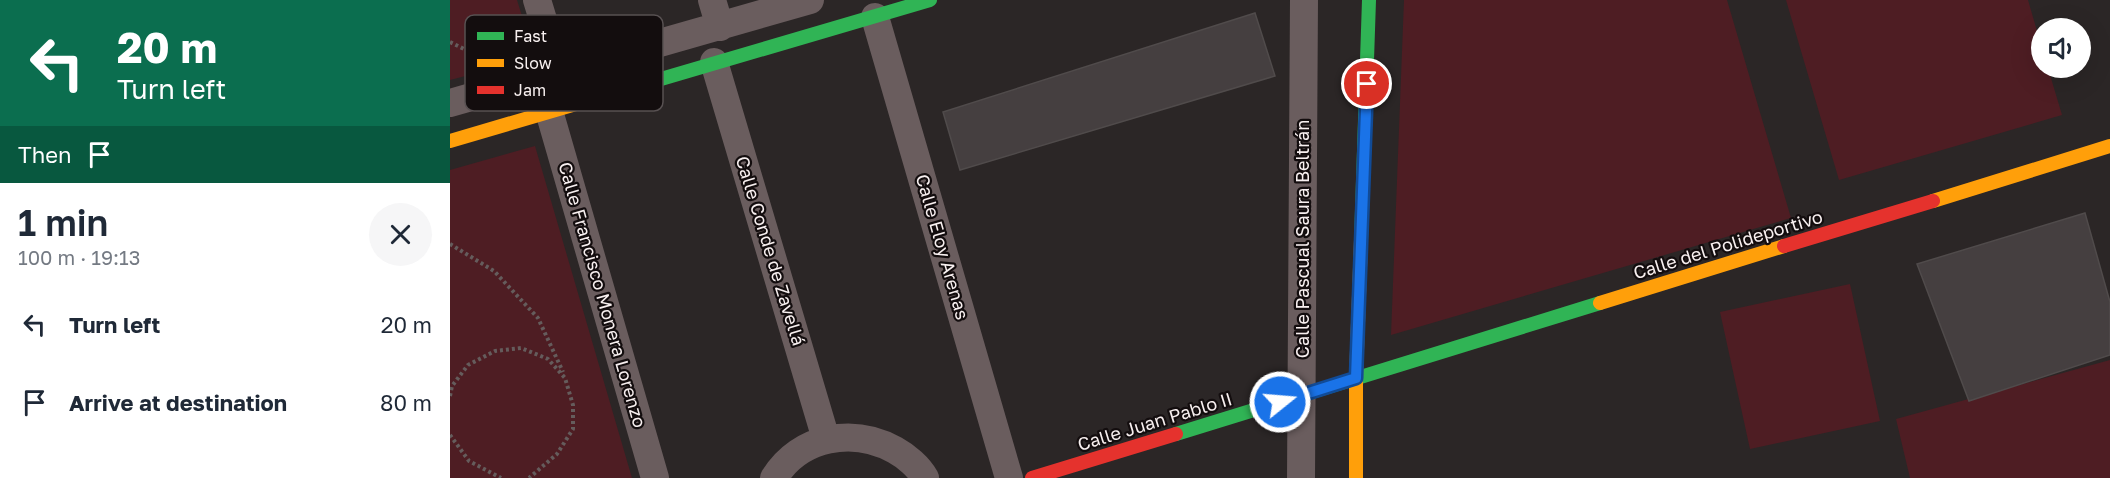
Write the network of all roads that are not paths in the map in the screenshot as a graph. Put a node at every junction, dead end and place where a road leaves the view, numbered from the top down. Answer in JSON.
{"nodes":[{"id":1,"x":537,"y":0,"type":"edge"},
{"id":2,"x":810,"y":0,"type":"edge"},
{"id":3,"x":930,"y":0,"type":"edge"},
{"id":4,"x":1304,"y":0,"type":"edge"},
{"id":5,"x":1369,"y":0,"type":"edge"},
{"id":6,"x":716,"y":13,"type":"edge"},
{"id":7,"x":542,"y":15,"type":"edge"},
{"id":8,"x":875,"y":17,"type":"junction"},
{"id":9,"x":663,"y":33,"type":"edge"},
{"id":10,"x":714,"y":62,"type":"junction"},
{"id":11,"x":663,"y":77,"type":"edge"},
{"id":12,"x":465,"y":99,"type":"edge"},
{"id":13,"x":450,"y":103,"type":"edge"},
{"id":14,"x":549,"y":111,"type":"joint"},
{"id":15,"x":450,"y":141,"type":"edge"},
{"id":16,"x":2110,"y":146,"type":"edge"},
{"id":17,"x":1356,"y":378,"type":"junction"},
{"id":18,"x":1303,"y":396,"type":"junction"},
{"id":19,"x":826,"y":439,"type":"junction"},
{"id":20,"x":656,"y":478,"type":"edge"},
{"id":21,"x":774,"y":478,"type":"edge"},
{"id":22,"x":925,"y":478,"type":"edge"},
{"id":23,"x":1009,"y":478,"type":"edge"},
{"id":24,"x":1032,"y":478,"type":"edge"},
{"id":25,"x":1301,"y":478,"type":"edge"},
{"id":26,"x":1356,"y":478,"type":"edge"}],
"edges":[{"from":1,"to":7,"type":"street"},
{"from":2,"to":6,"type":"street"},
{"from":3,"to":8,"type":"street"},
{"from":4,"to":18,"type":"street","name":"Calle Pascual Saura Beltrán"},
{"from":5,"to":17,"type":"street"},
{"from":6,"to":9,"type":"street"},
{"from":8,"to":10,"type":"street"},
{"from":8,"to":23,"type":"street","name":"Calle Eloy Arenas"},
{"from":10,"to":11,"type":"street"},
{"from":10,"to":19,"type":"street","name":"Calle Conde de Zavellá"},
{"from":12,"to":13,"type":"street"},
{"from":14,"to":15,"type":"street"},
{"from":14,"to":20,"type":"street","name":"Calle Francisco Monera Lorenzo"},
{"from":16,"to":17,"type":"street","name":"Calle del Polideportivo"},
{"from":17,"to":18,"type":"street","name":"Calle Juan Pablo II"},
{"from":17,"to":26,"type":"street"},
{"from":18,"to":24,"type":"street","name":"Calle Juan Pablo II"},
{"from":18,"to":25,"type":"street","name":"Calle Pascual Saura Beltrán"},
{"from":19,"to":21,"type":"street"},
{"from":19,"to":22,"type":"street"}]}
